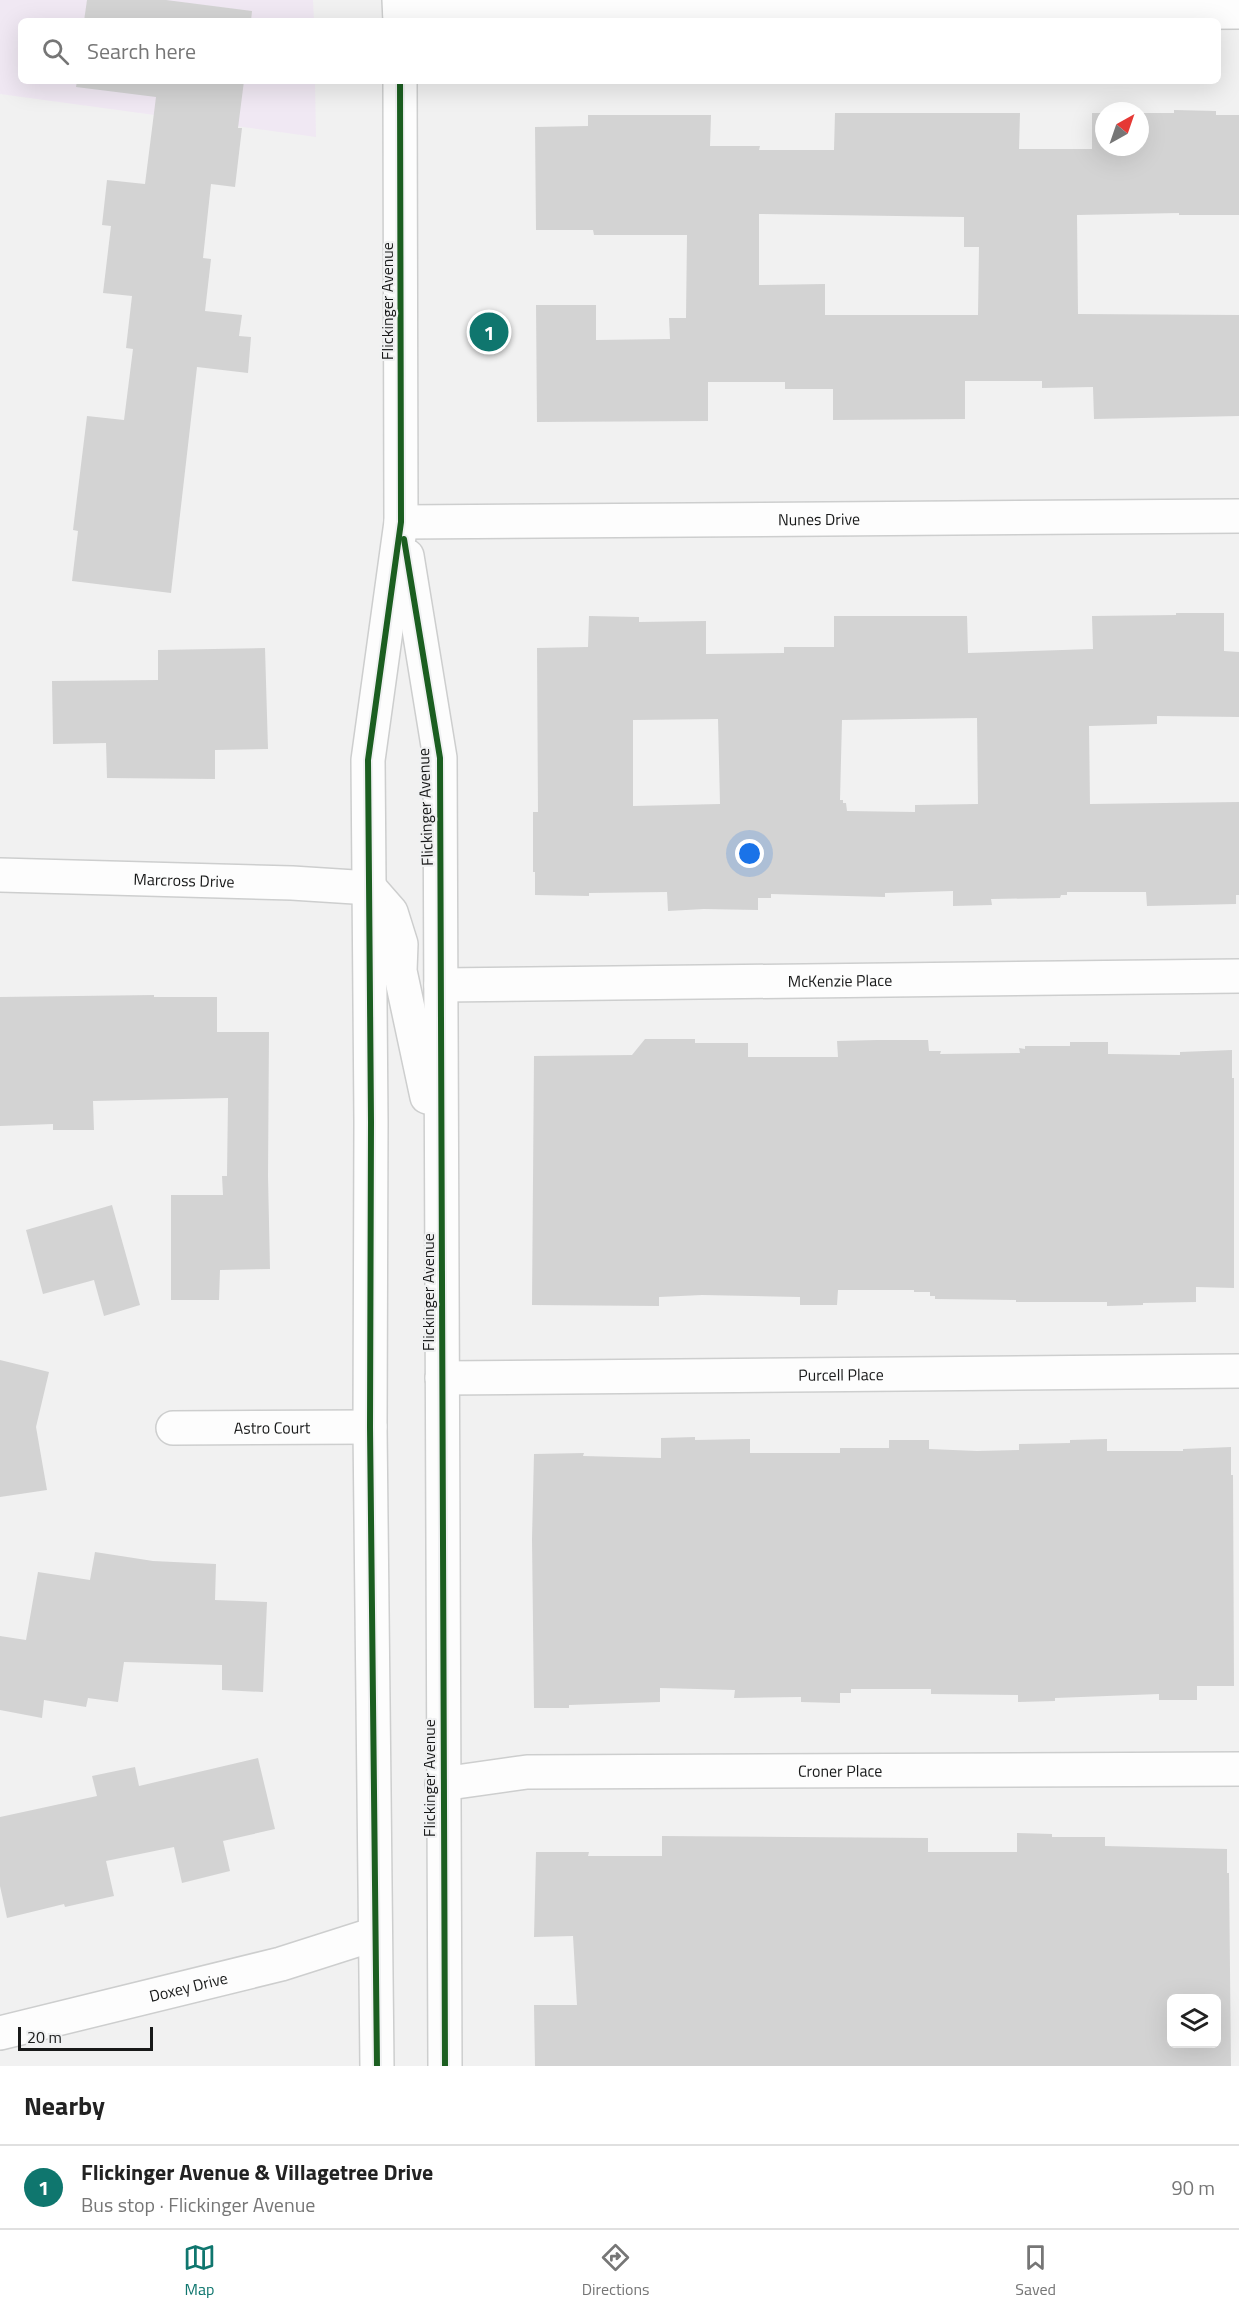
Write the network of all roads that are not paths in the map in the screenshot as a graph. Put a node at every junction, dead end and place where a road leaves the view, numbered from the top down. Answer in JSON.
{"nodes":[{"id":1,"x":400,"y":12,"type":"edge"},
{"id":2,"x":1239,"y":12,"type":"edge"},
{"id":3,"x":400,"y":84,"type":"edge"},
{"id":4,"x":1239,"y":516,"type":"edge"},
{"id":5,"x":401,"y":522,"type":"junction"},
{"id":6,"x":0,"y":875,"type":"edge"},
{"id":7,"x":370,"y":888,"type":"junction"},
{"id":8,"x":1239,"y":976,"type":"edge"},
{"id":9,"x":441,"y":985,"type":"junction"},
{"id":10,"x":441,"y":1164,"type":"junction"},
{"id":11,"x":1239,"y":1371,"type":"edge"},
{"id":12,"x":442,"y":1378,"type":"junction"},
{"id":13,"x":370,"y":1427,"type":"junction"},
{"id":14,"x":173,"y":1428,"type":"dead end"},
{"id":15,"x":1239,"y":1769,"type":"edge"},
{"id":16,"x":442,"y":1784,"type":"junction"},
{"id":17,"x":375,"y":1934,"type":"junction"},
{"id":18,"x":0,"y":2033,"type":"edge"},
{"id":19,"x":377,"y":2066,"type":"edge"},
{"id":20,"x":445,"y":2066,"type":"edge"}],
"edges":[{"from":1,"to":2,"type":"street"},
{"from":3,"to":5,"type":"street","name":"Flickinger Avenue"},
{"from":4,"to":5,"type":"street","name":"Nunes Drive"},
{"from":5,"to":7,"type":"street","name":"Flickinger Avenue"},
{"from":5,"to":9,"type":"street","name":"Flickinger Avenue"},
{"from":6,"to":7,"type":"street","name":"Marcross Drive"},
{"from":7,"to":10,"type":"street"},
{"from":7,"to":13,"type":"street","name":"Flickinger Avenue"},
{"from":8,"to":9,"type":"street","name":"McKenzie Place"},
{"from":9,"to":10,"type":"street","name":"Flickinger Avenue"},
{"from":10,"to":12,"type":"street","name":"Flickinger Avenue"},
{"from":11,"to":12,"type":"street","name":"Purcell Place"},
{"from":12,"to":16,"type":"street","name":"Flickinger Avenue"},
{"from":13,"to":14,"type":"street","name":"Astro Court"},
{"from":13,"to":17,"type":"street","name":"Flickinger Avenue"},
{"from":15,"to":16,"type":"street","name":"Croner Place"},
{"from":16,"to":20,"type":"street","name":"Flickinger Avenue"},
{"from":17,"to":18,"type":"street","name":"Doxey Drive"},
{"from":17,"to":19,"type":"street","name":"Flickinger Avenue"}]}
